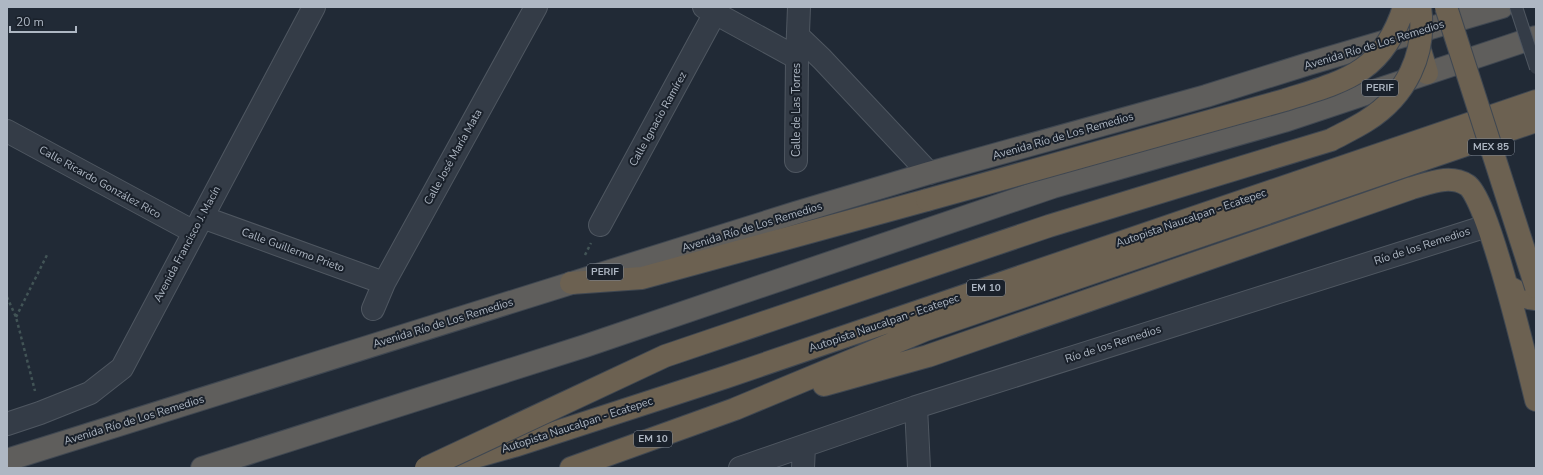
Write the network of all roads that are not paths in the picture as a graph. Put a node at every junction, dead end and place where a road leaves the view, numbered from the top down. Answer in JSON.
{"nodes":[{"id":1,"x":314,"y":7,"type":"edge"},
{"id":2,"x":536,"y":7,"type":"edge"},
{"id":3,"x":799,"y":7,"type":"edge"},
{"id":4,"x":1404,"y":7,"type":"edge"},
{"id":5,"x":1408,"y":7,"type":"edge"},
{"id":6,"x":1420,"y":7,"type":"edge"},
{"id":7,"x":1446,"y":7,"type":"edge"},
{"id":8,"x":1502,"y":7,"type":"edge"},
{"id":9,"x":1516,"y":7,"type":"edge"},
{"id":10,"x":710,"y":10,"type":"edge"},
{"id":11,"x":1415,"y":32,"type":"junction"},
{"id":12,"x":798,"y":36,"type":"junction"},
{"id":13,"x":1536,"y":37,"type":"edge"},
{"id":14,"x":797,"y":58,"type":"junction"},
{"id":15,"x":1536,"y":68,"type":"edge"},
{"id":16,"x":1427,"y":73,"type":"junction"},
{"id":17,"x":1536,"y":101,"type":"edge"},
{"id":18,"x":1536,"y":121,"type":"edge"},
{"id":19,"x":7,"y":131,"type":"edge"},
{"id":20,"x":796,"y":161,"type":"dead end"},
{"id":21,"x":929,"y":174,"type":"junction"},
{"id":22,"x":198,"y":225,"type":"junction"},
{"id":23,"x":600,"y":225,"type":"dead end"},
{"id":24,"x":1487,"y":226,"type":"junction"},
{"id":25,"x":384,"y":283,"type":"junction"},
{"id":26,"x":571,"y":283,"type":"junction"},
{"id":27,"x":1507,"y":286,"type":"junction"},
{"id":28,"x":1536,"y":287,"type":"edge"},
{"id":29,"x":1536,"y":299,"type":"edge"},
{"id":30,"x":373,"y":309,"type":"dead end"},
{"id":31,"x":1536,"y":400,"type":"edge"},
{"id":32,"x":916,"y":406,"type":"junction"},
{"id":33,"x":735,"y":409,"type":"junction"},
{"id":34,"x":7,"y":424,"type":"edge"},
{"id":35,"x":804,"y":446,"type":"junction"},
{"id":36,"x":7,"y":460,"type":"edge"},
{"id":37,"x":202,"y":468,"type":"edge"},
{"id":38,"x":426,"y":468,"type":"edge"},
{"id":39,"x":434,"y":468,"type":"edge"},
{"id":40,"x":571,"y":468,"type":"edge"},
{"id":41,"x":740,"y":468,"type":"edge"},
{"id":42,"x":803,"y":468,"type":"edge"},
{"id":43,"x":920,"y":468,"type":"edge"}],
"edges":[{"from":1,"to":22,"type":"street","name":"Avenida Francisco J. Macín"},
{"from":2,"to":25,"type":"street","name":"Calle José María Mata"},
{"from":3,"to":12,"type":"street","name":"Calle de Las Torres"},
{"from":4,"to":26,"type":"highway","bridge":true},
{"from":5,"to":11,"type":"highway"},
{"from":6,"to":38,"type":"highway","bridge":true},
{"from":7,"to":28,"type":"highway","number":"MEX 85","bridge":true},
{"from":8,"to":11,"type":"highway","name":"Avenida Río de Los Remedios","number":"PERIF"},
{"from":9,"to":15,"type":"lane","bridge":true},
{"from":10,"to":14,"type":"street"},
{"from":10,"to":23,"type":"street","name":"Calle Ignacio Ramírez"},
{"from":11,"to":16,"type":"highway"},
{"from":11,"to":21,"type":"highway","name":"Avenida Río de Los Remedios","number":"PERIF"},
{"from":12,"to":14,"type":"street","name":"Calle de Las Torres"},
{"from":12,"to":21,"type":"street"},
{"from":13,"to":16,"type":"highway","number":"PERIF"},
{"from":14,"to":20,"type":"street","name":"Calle de Las Torres"},
{"from":16,"to":37,"type":"highway","number":"PERIF"},
{"from":17,"to":39,"type":"highway","name":"Autopista Naucalpan - Ecatepec","number":"EM 10"},
{"from":18,"to":33,"type":"highway","name":"Autopista Naucalpan - Ecatepec","number":"EM 10"},
{"from":19,"to":22,"type":"street","name":"Calle Ricardo González Rico"},
{"from":21,"to":26,"type":"highway","name":"Avenida Río de Los Remedios","number":"PERIF"},
{"from":22,"to":25,"type":"street","name":"Calle Guillermo Prieto"},
{"from":22,"to":34,"type":"street","name":"Avenida Francisco J. Macín"},
{"from":24,"to":27,"type":"highway"},
{"from":24,"to":32,"type":"street","name":"Río de los Remedios"},
{"from":24,"to":33,"type":"highway"},
{"from":25,"to":30,"type":"street","name":"Calle José María Mata"},
{"from":26,"to":36,"type":"highway","name":"Avenida Río de Los Remedios","number":"PERIF"},
{"from":27,"to":29,"type":"highway"},
{"from":27,"to":31,"type":"highway"},
{"from":32,"to":35,"type":"street","name":"Río de los Remedios"},
{"from":32,"to":43,"type":"street"},
{"from":33,"to":40,"type":"highway","name":"Autopista Naucalpan - Ecatepec","number":"EM 10"},
{"from":35,"to":41,"type":"street","name":"Río de los Remedios"},
{"from":35,"to":42,"type":"street"}]}
